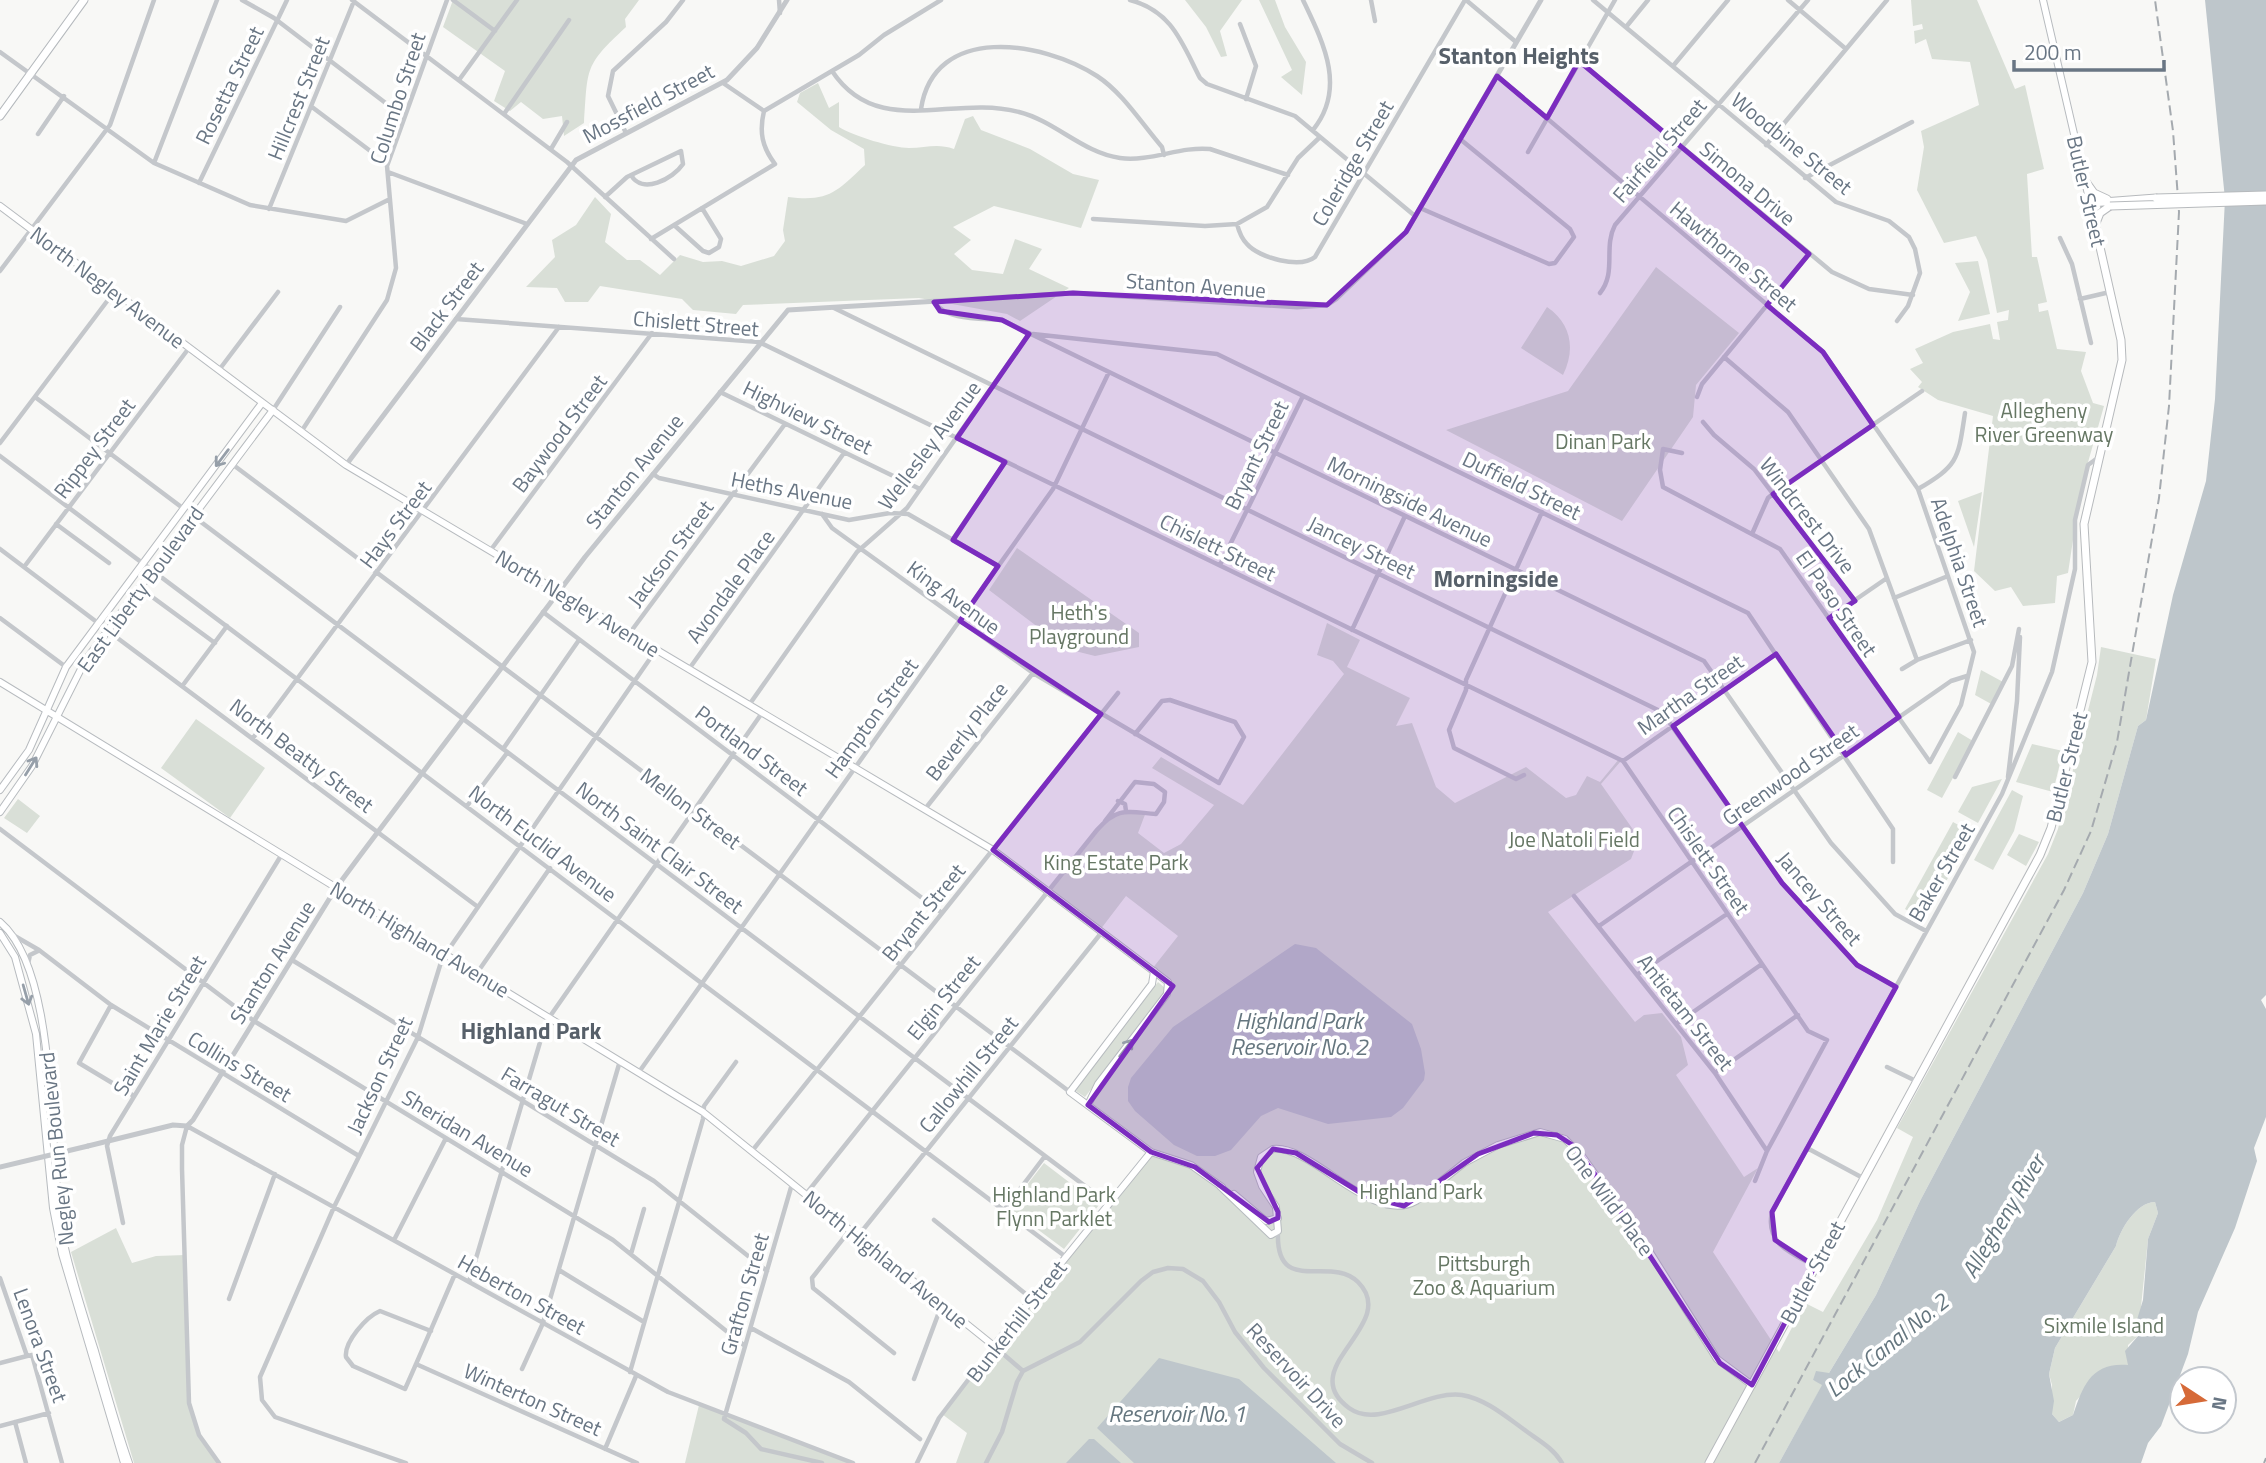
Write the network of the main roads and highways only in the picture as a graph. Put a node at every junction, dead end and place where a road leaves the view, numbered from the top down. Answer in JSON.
{"nodes":[{"id":1,"x":83,"y":0,"type":"edge"},
{"id":2,"x":2042,"y":0,"type":"edge"},
{"id":3,"x":0,"y":116,"type":"edge"},
{"id":4,"x":2084,"y":179,"type":"junction"},
{"id":5,"x":2266,"y":195,"type":"edge"},
{"id":6,"x":2266,"y":201,"type":"edge"},
{"id":7,"x":2090,"y":203,"type":"junction"},
{"id":8,"x":2105,"y":203,"type":"junction"},
{"id":9,"x":0,"y":206,"type":"edge"},
{"id":10,"x":2096,"y":229,"type":"junction"},
{"id":11,"x":262,"y":403,"type":"junction"},
{"id":12,"x":272,"y":410,"type":"junction"},
{"id":13,"x":0,"y":682,"type":"edge"},
{"id":14,"x":48,"y":712,"type":"junction"},
{"id":15,"x":56,"y":717,"type":"junction"},
{"id":16,"x":0,"y":790,"type":"edge"},
{"id":17,"x":0,"y":812,"type":"edge"},
{"id":18,"x":0,"y":922,"type":"edge"},
{"id":19,"x":0,"y":933,"type":"edge"},
{"id":20,"x":1154,"y":971,"type":"junction"},
{"id":21,"x":1088,"y":1105,"type":"junction"},
{"id":22,"x":1151,"y":1152,"type":"junction"},
{"id":23,"x":1220,"y":1186,"type":"junction"},
{"id":24,"x":1279,"y":1218,"type":"junction"},
{"id":25,"x":994,"y":1346,"type":"joint"},
{"id":26,"x":1752,"y":1385,"type":"junction"},
{"id":27,"x":126,"y":1463,"type":"edge"},
{"id":28,"x":1709,"y":1463,"type":"edge"}],
"edges":[{"from":1,"to":3,"type":"main road"},
{"from":2,"to":4,"type":"main road","name":"Butler Street"},
{"from":4,"to":7,"type":"main road","name":"Butler Street"},
{"from":4,"to":8,"type":"main road"},
{"from":5,"to":8,"type":"main road","bridge":true},
{"from":6,"to":8,"type":"main road","bridge":true},
{"from":7,"to":8,"type":"main road"},
{"from":7,"to":10,"type":"main road","name":"Butler Street"},
{"from":8,"to":10,"type":"main road"},
{"from":9,"to":11,"type":"main road","name":"North Negley Avenue"},
{"from":10,"to":26,"type":"main road","name":"Butler Street"},
{"from":11,"to":12,"type":"main road","name":"North Negley Avenue"},
{"from":11,"to":14,"type":"main road","name":"East Liberty Boulevard","one_way":true},
{"from":12,"to":15,"type":"main road","name":"East Liberty Boulevard"},
{"from":12,"to":20,"type":"main road","name":"North Negley Avenue"},
{"from":13,"to":14,"type":"main road","name":"North Highland Avenue"},
{"from":14,"to":15,"type":"main road","name":"North Highland Avenue"},
{"from":14,"to":16,"type":"main road","name":"East Liberty Boulevard"},
{"from":17,"to":15,"type":"main road","name":"East Liberty Boulevard","one_way":true},
{"from":15,"to":25,"type":"main road","name":"North Highland Avenue"},
{"from":18,"to":27,"type":"main road","name":"Negley Run Boulevard"},
{"from":19,"to":27,"type":"main road","name":"Negley Run Boulevard","one_way":true},
{"from":21,"to":20,"type":"main road","name":"North Negley Avenue","one_way":true},
{"from":20,"to":21,"type":"main road","name":"Mellon Street"},
{"from":21,"to":22,"type":"main road","name":"Mellon Street"},
{"from":22,"to":23,"type":"main road"},
{"from":22,"to":25,"type":"main road","name":"Bunkerhill Street"},
{"from":23,"to":24,"type":"main road"},
{"from":23,"to":24,"type":"main road"},
{"from":24,"to":26,"type":"main road","name":"One Wild Place"},
{"from":26,"to":28,"type":"main road","name":"Butler Street"}]}
